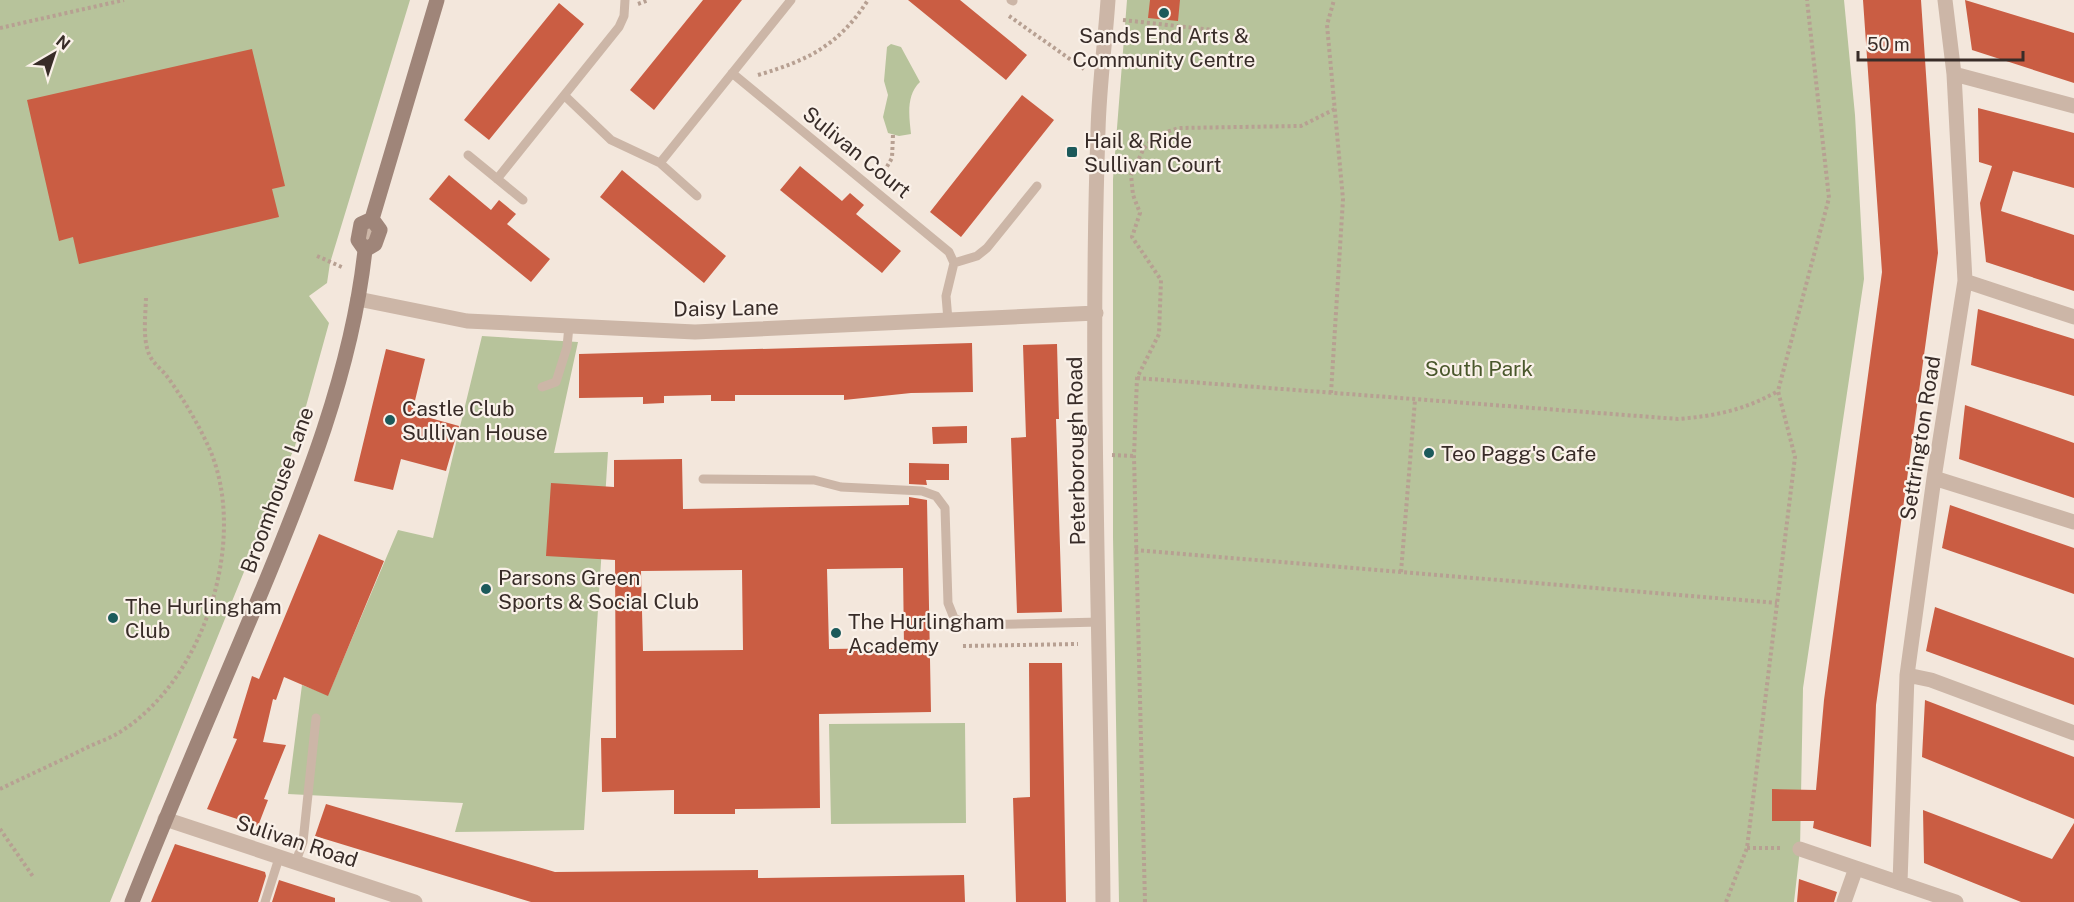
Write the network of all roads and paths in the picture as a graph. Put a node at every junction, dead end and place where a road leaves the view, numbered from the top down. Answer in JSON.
{"nodes":[{"id":1,"x":124,"y":0,"type":"edge"},
{"id":2,"x":437,"y":0,"type":"edge"},
{"id":3,"x":625,"y":0,"type":"edge"},
{"id":4,"x":791,"y":0,"type":"edge"},
{"id":5,"x":868,"y":0,"type":"edge"},
{"id":6,"x":1108,"y":0,"type":"edge"},
{"id":7,"x":1334,"y":0,"type":"edge"},
{"id":8,"x":1808,"y":0,"type":"edge"},
{"id":9,"x":1945,"y":0,"type":"edge"},
{"id":10,"x":1003,"y":13,"type":"dead end"},
{"id":11,"x":1107,"y":18,"type":"junction"},
{"id":12,"x":0,"y":28,"type":"edge"},
{"id":13,"x":1213,"y":30,"type":"dead end"},
{"id":14,"x":732,"y":73,"type":"junction"},
{"id":15,"x":1089,"y":73,"type":"dead end"},
{"id":16,"x":1954,"y":74,"type":"junction"},
{"id":17,"x":745,"y":83,"type":"junction"},
{"id":18,"x":565,"y":96,"type":"junction"},
{"id":19,"x":2074,"y":106,"type":"edge"},
{"id":20,"x":1335,"y":110,"type":"junction"},
{"id":21,"x":893,"y":135,"type":"dead end"},
{"id":22,"x":468,"y":155,"type":"dead end"},
{"id":23,"x":660,"y":163,"type":"junction"},
{"id":24,"x":497,"y":179,"type":"junction"},
{"id":25,"x":873,"y":186,"type":"junction"},
{"id":26,"x":1037,"y":186,"type":"dead end"},
{"id":27,"x":697,"y":196,"type":"dead end"},
{"id":28,"x":523,"y":200,"type":"dead end"},
{"id":29,"x":317,"y":256,"type":"dead end"},
{"id":30,"x":954,"y":263,"type":"junction"},
{"id":31,"x":363,"y":274,"type":"junction"},
{"id":32,"x":1965,"y":281,"type":"junction"},
{"id":33,"x":146,"y":295,"type":"dead end"},
{"id":34,"x":358,"y":299,"type":"junction"},
{"id":35,"x":1096,"y":313,"type":"junction"},
{"id":36,"x":2074,"y":317,"type":"edge"},
{"id":37,"x":948,"y":320,"type":"junction"},
{"id":38,"x":569,"y":326,"type":"junction"},
{"id":39,"x":1137,"y":378,"type":"junction"},
{"id":40,"x":542,"y":387,"type":"dead end"},
{"id":41,"x":1778,"y":391,"type":"junction"},
{"id":42,"x":1331,"y":393,"type":"junction"},
{"id":43,"x":1415,"y":400,"type":"junction"},
{"id":44,"x":1113,"y":454,"type":"dead end"},
{"id":45,"x":1134,"y":456,"type":"junction"},
{"id":46,"x":703,"y":478,"type":"dead end"},
{"id":47,"x":1934,"y":478,"type":"junction"},
{"id":48,"x":2074,"y":522,"type":"edge"},
{"id":49,"x":1136,"y":550,"type":"junction"},
{"id":50,"x":1401,"y":572,"type":"junction"},
{"id":51,"x":1777,"y":603,"type":"junction"},
{"id":52,"x":1100,"y":622,"type":"junction"},
{"id":53,"x":1078,"y":644,"type":"dead end"},
{"id":54,"x":963,"y":646,"type":"dead end"},
{"id":55,"x":1907,"y":675,"type":"junction"},
{"id":56,"x":316,"y":718,"type":"dead end"},
{"id":57,"x":2074,"y":733,"type":"edge"},
{"id":58,"x":0,"y":789,"type":"edge"},
{"id":59,"x":165,"y":819,"type":"junction"},
{"id":60,"x":0,"y":829,"type":"edge"},
{"id":61,"x":1747,"y":848,"type":"junction"},
{"id":62,"x":1800,"y":849,"type":"joint"},
{"id":63,"x":279,"y":858,"type":"junction"},
{"id":64,"x":295,"y":864,"type":"junction"},
{"id":65,"x":1856,"y":868,"type":"junction"},
{"id":66,"x":34,"y":878,"type":"dead end"},
{"id":67,"x":1900,"y":882,"type":"junction"},
{"id":68,"x":132,"y":902,"type":"edge"},
{"id":69,"x":265,"y":902,"type":"edge"},
{"id":70,"x":415,"y":902,"type":"edge"},
{"id":71,"x":1103,"y":902,"type":"edge"},
{"id":72,"x":1144,"y":902,"type":"edge"},
{"id":73,"x":1726,"y":902,"type":"edge"},
{"id":74,"x":1844,"y":902,"type":"edge"},
{"id":75,"x":1956,"y":902,"type":"edge"}],
"edges":[{"from":1,"to":12,"type":"path"},
{"from":2,"to":31,"type":"street","name":"Broomhouse Lane"},
{"from":3,"to":18,"type":"lane"},
{"from":4,"to":14,"type":"lane"},
{"from":5,"to":17,"type":"path"},
{"from":6,"to":11,"type":"street","name":"Peterborough Road"},
{"from":7,"to":20,"type":"path"},
{"from":8,"to":41,"type":"path"},
{"from":9,"to":16,"type":"street","name":"Settrington Road"},
{"from":10,"to":15,"type":"path"},
{"from":11,"to":13,"type":"path"},
{"from":11,"to":35,"type":"street","name":"Peterborough Road"},
{"from":14,"to":17,"type":"lane","name":"Sulivan Court"},
{"from":14,"to":23,"type":"lane"},
{"from":16,"to":19,"type":"street"},
{"from":16,"to":32,"type":"street","name":"Settrington Road"},
{"from":17,"to":25,"type":"lane","name":"Sulivan Court"},
{"from":18,"to":23,"type":"lane"},
{"from":18,"to":24,"type":"lane"},
{"from":20,"to":39,"type":"path"},
{"from":20,"to":42,"type":"path"},
{"from":21,"to":25,"type":"path"},
{"from":22,"to":24,"type":"lane"},
{"from":23,"to":27,"type":"lane"},
{"from":24,"to":28,"type":"lane"},
{"from":25,"to":30,"type":"lane","name":"Sulivan Court"},
{"from":26,"to":30,"type":"lane"},
{"from":29,"to":31,"type":"path"},
{"from":30,"to":37,"type":"lane"},
{"from":31,"to":34,"type":"street","name":"Broomhouse Lane"},
{"from":32,"to":36,"type":"street"},
{"from":32,"to":47,"type":"street","name":"Settrington Road"},
{"from":33,"to":58,"type":"path"},
{"from":34,"to":38,"type":"street","name":"Daisy Lane"},
{"from":34,"to":59,"type":"street","name":"Broomhouse Lane"},
{"from":35,"to":37,"type":"street","name":"Daisy Lane"},
{"from":35,"to":52,"type":"street","name":"Peterborough Road"},
{"from":37,"to":38,"type":"street","name":"Daisy Lane"},
{"from":38,"to":40,"type":"lane"},
{"from":39,"to":42,"type":"path"},
{"from":39,"to":45,"type":"path"},
{"from":41,"to":43,"type":"path"},
{"from":41,"to":51,"type":"path"},
{"from":42,"to":43,"type":"path"},
{"from":43,"to":50,"type":"path"},
{"from":44,"to":45,"type":"path"},
{"from":45,"to":49,"type":"path"},
{"from":46,"to":52,"type":"lane"},
{"from":47,"to":48,"type":"street"},
{"from":47,"to":55,"type":"street","name":"Settrington Road"},
{"from":49,"to":50,"type":"path"},
{"from":49,"to":72,"type":"path"},
{"from":50,"to":51,"type":"path"},
{"from":51,"to":61,"type":"path"},
{"from":52,"to":71,"type":"street","name":"Peterborough Road"},
{"from":53,"to":54,"type":"path"},
{"from":55,"to":57,"type":"street"},
{"from":55,"to":67,"type":"street","name":"Settrington Road"},
{"from":56,"to":64,"type":"lane"},
{"from":59,"to":63,"type":"street","name":"Sulivan Road"},
{"from":59,"to":68,"type":"street","name":"Broomhouse Lane"},
{"from":60,"to":66,"type":"path"},
{"from":61,"to":62,"type":"path"},
{"from":61,"to":73,"type":"path"},
{"from":62,"to":65,"type":"street"},
{"from":63,"to":64,"type":"street","name":"Sulivan Road"},
{"from":63,"to":69,"type":"lane"},
{"from":64,"to":70,"type":"street","name":"Sulivan Road"},
{"from":65,"to":67,"type":"street"},
{"from":65,"to":74,"type":"street"},
{"from":67,"to":75,"type":"street"}]}
